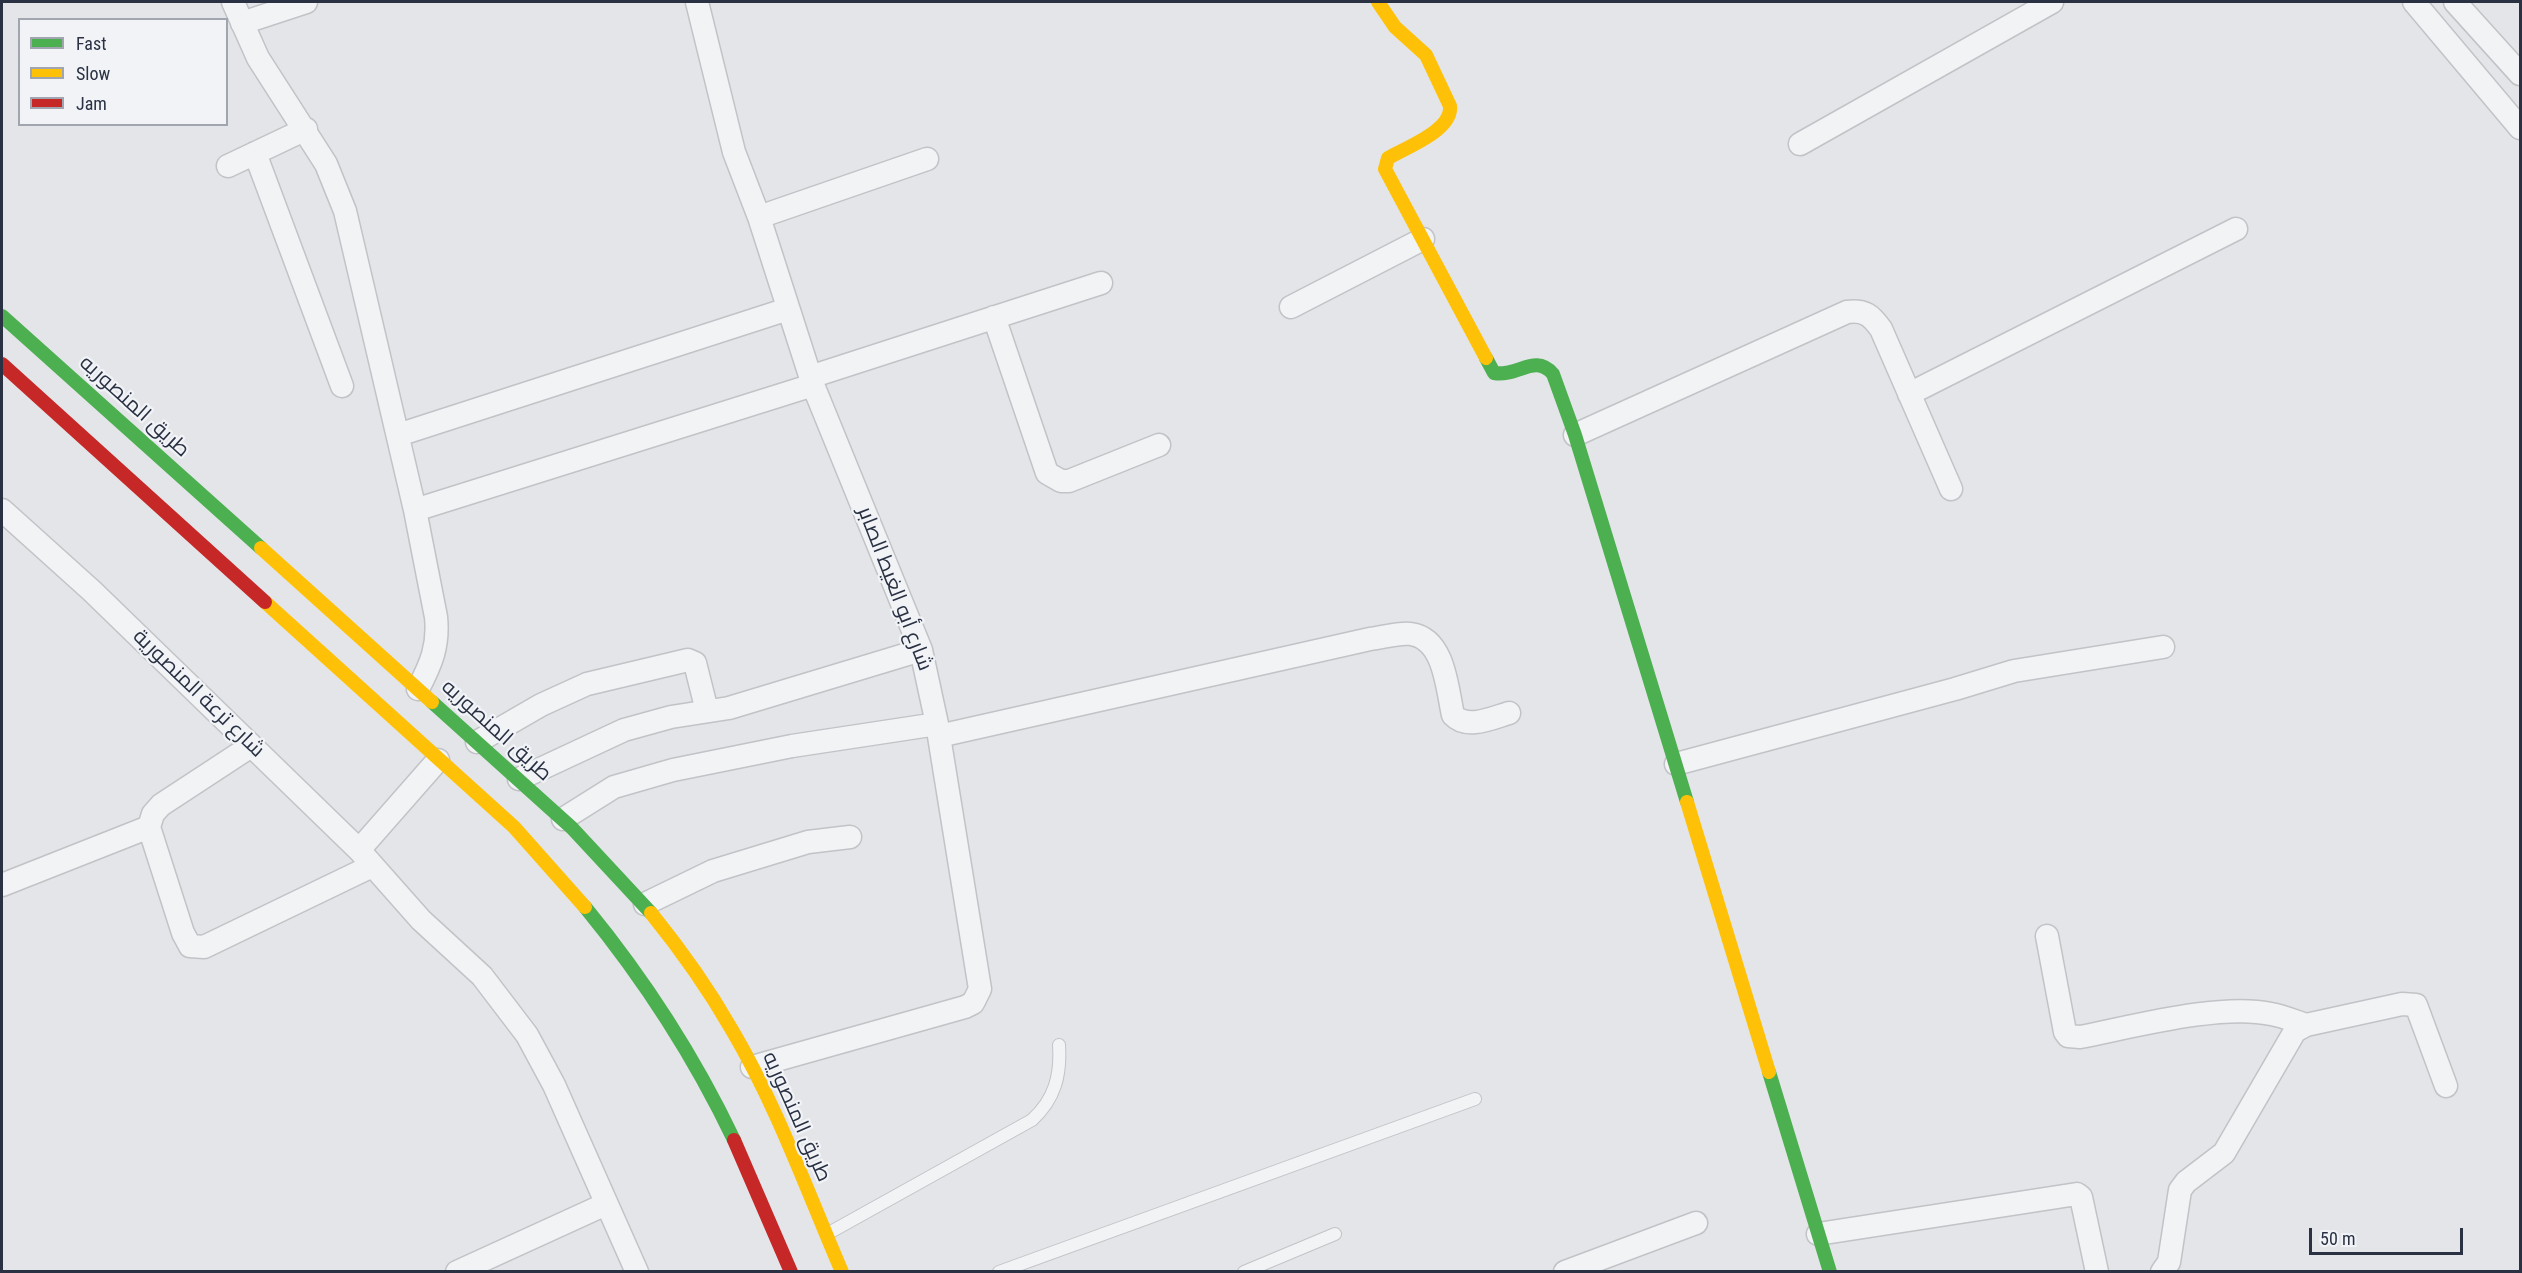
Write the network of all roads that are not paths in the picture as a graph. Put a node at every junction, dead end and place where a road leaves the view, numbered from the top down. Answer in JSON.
{"nodes":[{"id":1,"x":233,"y":2,"type":"edge"},
{"id":2,"x":306,"y":2,"type":"edge"},
{"id":3,"x":697,"y":2,"type":"edge"},
{"id":4,"x":1378,"y":2,"type":"edge"},
{"id":5,"x":2414,"y":2,"type":"edge"},
{"id":6,"x":2455,"y":2,"type":"edge"},
{"id":7,"x":2044,"y":4,"type":"edge"},
{"id":8,"x":242,"y":23,"type":"junction"},
{"id":9,"x":2520,"y":74,"type":"edge"},
{"id":10,"x":2520,"y":128,"type":"edge"},
{"id":11,"x":306,"y":129,"type":"junction"},
{"id":12,"x":1800,"y":144,"type":"dead end"},
{"id":13,"x":255,"y":153,"type":"junction"},
{"id":14,"x":927,"y":159,"type":"dead end"},
{"id":15,"x":228,"y":166,"type":"dead end"},
{"id":16,"x":759,"y":217,"type":"junction"},
{"id":17,"x":2236,"y":229,"type":"dead end"},
{"id":18,"x":1423,"y":239,"type":"junction"},
{"id":19,"x":1101,"y":283,"type":"dead end"},
{"id":20,"x":1291,"y":307,"type":"dead end"},
{"id":21,"x":788,"y":309,"type":"junction"},
{"id":22,"x":2,"y":316,"type":"edge"},
{"id":23,"x":994,"y":317,"type":"junction"},
{"id":24,"x":2,"y":364,"type":"edge"},
{"id":25,"x":812,"y":381,"type":"junction"},
{"id":26,"x":342,"y":386,"type":"dead end"},
{"id":27,"x":1909,"y":394,"type":"junction"},
{"id":28,"x":398,"y":435,"type":"junction"},
{"id":29,"x":1575,"y":435,"type":"junction"},
{"id":30,"x":1159,"y":445,"type":"dead end"},
{"id":31,"x":1951,"y":489,"type":"dead end"},
{"id":32,"x":2,"y":510,"type":"edge"},
{"id":33,"x":415,"y":510,"type":"junction"},
{"id":34,"x":2163,"y":646,"type":"dead end"},
{"id":35,"x":921,"y":650,"type":"junction"},
{"id":36,"x":418,"y":689,"type":"junction"},
{"id":37,"x":707,"y":711,"type":"junction"},
{"id":38,"x":1509,"y":713,"type":"dead end"},
{"id":39,"x":938,"y":730,"type":"junction"},
{"id":40,"x":477,"y":742,"type":"junction"},
{"id":41,"x":251,"y":746,"type":"junction"},
{"id":42,"x":1677,"y":764,"type":"junction"},
{"id":43,"x":433,"y":766,"type":"junction"},
{"id":44,"x":519,"y":779,"type":"junction"},
{"id":45,"x":563,"y":819,"type":"junction"},
{"id":46,"x":149,"y":827,"type":"junction"},
{"id":47,"x":850,"y":837,"type":"dead end"},
{"id":48,"x":366,"y":858,"type":"junction"},
{"id":49,"x":2,"y":885,"type":"edge"},
{"id":50,"x":645,"y":904,"type":"junction"},
{"id":51,"x":2047,"y":936,"type":"dead end"},
{"id":52,"x":2306,"y":1025,"type":"junction"},
{"id":53,"x":1059,"y":1045,"type":"dead end"},
{"id":54,"x":752,"y":1067,"type":"junction"},
{"id":55,"x":2446,"y":1086,"type":"dead end"},
{"id":56,"x":1475,"y":1098,"type":"dead end"},
{"id":57,"x":606,"y":1204,"type":"junction"},
{"id":58,"x":1696,"y":1223,"type":"dead end"},
{"id":59,"x":826,"y":1234,"type":"junction"},
{"id":60,"x":1335,"y":1234,"type":"dead end"},
{"id":61,"x":1818,"y":1234,"type":"junction"},
{"id":62,"x":457,"y":1272,"type":"edge"},
{"id":63,"x":637,"y":1272,"type":"edge"},
{"id":64,"x":791,"y":1272,"type":"edge"},
{"id":65,"x":842,"y":1272,"type":"edge"},
{"id":66,"x":999,"y":1272,"type":"edge"},
{"id":67,"x":1244,"y":1272,"type":"edge"},
{"id":68,"x":1565,"y":1272,"type":"edge"},
{"id":69,"x":1830,"y":1272,"type":"edge"},
{"id":70,"x":2097,"y":1272,"type":"edge"},
{"id":71,"x":2162,"y":1272,"type":"edge"}],
"edges":[{"from":1,"to":8,"type":"street"},
{"from":2,"to":8,"type":"street"},
{"from":3,"to":16,"type":"street","name":"شارع أبو الغيط الصابر"},
{"from":4,"to":18,"type":"main road"},
{"from":5,"to":10,"type":"street"},
{"from":6,"to":9,"type":"street"},
{"from":7,"to":12,"type":"street"},
{"from":8,"to":11,"type":"street"},
{"from":11,"to":13,"type":"street"},
{"from":11,"to":28,"type":"street"},
{"from":13,"to":15,"type":"street"},
{"from":13,"to":26,"type":"street"},
{"from":14,"to":16,"type":"street"},
{"from":16,"to":21,"type":"street","name":"شارع أبو الغيط الصابر"},
{"from":17,"to":27,"type":"street"},
{"from":18,"to":20,"type":"street"},
{"from":18,"to":29,"type":"main road"},
{"from":19,"to":23,"type":"street"},
{"from":21,"to":25,"type":"street","name":"شارع أبو الغيط الصابر"},
{"from":21,"to":28,"type":"street"},
{"from":22,"to":36,"type":"main road","name":"طريق المنصوريه"},
{"from":23,"to":25,"type":"street"},
{"from":23,"to":30,"type":"street"},
{"from":24,"to":43,"type":"main road"},
{"from":25,"to":33,"type":"street"},
{"from":25,"to":35,"type":"street","name":"شارع أبو الغيط الصابر"},
{"from":27,"to":29,"type":"street"},
{"from":27,"to":31,"type":"street"},
{"from":28,"to":33,"type":"street"},
{"from":29,"to":42,"type":"main road"},
{"from":32,"to":41,"type":"street","name":"شارع ترعة المنصورية"},
{"from":33,"to":36,"type":"street"},
{"from":34,"to":42,"type":"street"},
{"from":35,"to":37,"type":"street"},
{"from":35,"to":39,"type":"street","name":"شارع أبو الغيط الصابر"},
{"from":36,"to":40,"type":"main road","name":"طريق المنصوريه"},
{"from":37,"to":40,"type":"street"},
{"from":37,"to":44,"type":"street"},
{"from":38,"to":39,"type":"street"},
{"from":39,"to":45,"type":"street"},
{"from":39,"to":54,"type":"street","name":"شارع أبو الغيط الصابر"},
{"from":40,"to":44,"type":"main road","name":"طريق المنصوريه"},
{"from":41,"to":46,"type":"street"},
{"from":41,"to":48,"type":"street","name":"شارع ترعة المنصورية"},
{"from":42,"to":61,"type":"main road"},
{"from":43,"to":48,"type":"street"},
{"from":43,"to":64,"type":"main road"},
{"from":44,"to":45,"type":"main road","name":"طريق المنصوريه"},
{"from":45,"to":50,"type":"main road","name":"طريق المنصوريه"},
{"from":46,"to":48,"type":"street"},
{"from":46,"to":49,"type":"street"},
{"from":47,"to":50,"type":"street"},
{"from":48,"to":57,"type":"street","name":"شارع ترعة المنصورية"},
{"from":50,"to":54,"type":"main road","name":"طريق المنصوريه"},
{"from":51,"to":52,"type":"street"},
{"from":52,"to":55,"type":"street"},
{"from":52,"to":71,"type":"street"},
{"from":53,"to":59,"type":"lane"},
{"from":54,"to":59,"type":"main road","name":"طريق المنصوريه"},
{"from":56,"to":66,"type":"lane"},
{"from":57,"to":62,"type":"street"},
{"from":57,"to":63,"type":"street","name":"شارع ترعة المنصورية"},
{"from":58,"to":68,"type":"street"},
{"from":59,"to":65,"type":"main road","name":"طريق المنصوريه"},
{"from":60,"to":67,"type":"lane"},
{"from":61,"to":69,"type":"main road"},
{"from":61,"to":70,"type":"street"}]}
